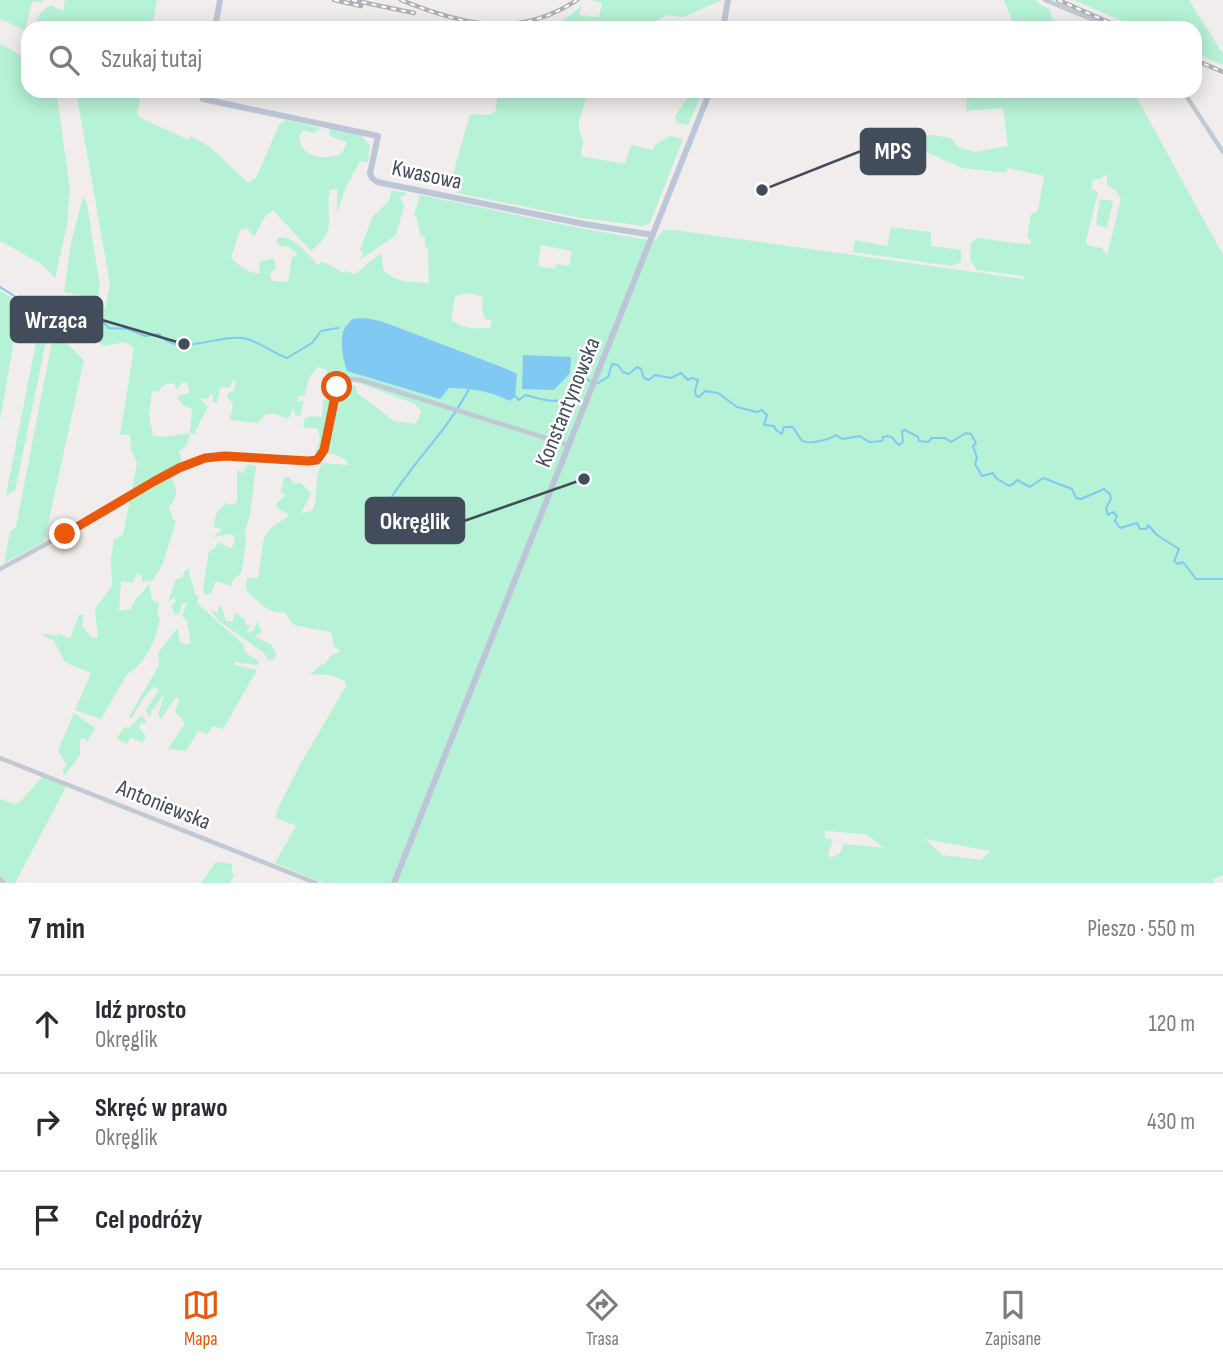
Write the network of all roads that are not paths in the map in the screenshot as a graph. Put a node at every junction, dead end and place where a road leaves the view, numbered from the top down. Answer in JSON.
{"nodes":[{"id":1,"x":220,"y":0,"type":"edge"},
{"id":2,"x":728,"y":0,"type":"edge"},
{"id":3,"x":1045,"y":0,"type":"edge"},
{"id":4,"x":216,"y":21,"type":"edge"},
{"id":5,"x":724,"y":21,"type":"edge"},
{"id":6,"x":1096,"y":21,"type":"edge"},
{"id":7,"x":203,"y":98,"type":"edge"},
{"id":8,"x":707,"y":98,"type":"edge"},
{"id":9,"x":1188,"y":98,"type":"edge"},
{"id":10,"x":1223,"y":152,"type":"edge"},
{"id":11,"x":653,"y":235,"type":"junction"},
{"id":12,"x":568,"y":445,"type":"junction"},
{"id":13,"x":0,"y":569,"type":"edge"},
{"id":14,"x":0,"y":758,"type":"edge"},
{"id":15,"x":0,"y":878,"type":"edge"},
{"id":16,"x":4,"y":883,"type":"edge"},
{"id":17,"x":316,"y":883,"type":"edge"},
{"id":18,"x":394,"y":883,"type":"edge"}],
"edges":[{"from":1,"to":4,"type":"main road"},
{"from":2,"to":5,"type":"main road"},
{"from":3,"to":6,"type":"street"},
{"from":7,"to":11,"type":"main road","name":"Kwasowa"},
{"from":8,"to":11,"type":"main road","name":"Konstantynowska"},
{"from":9,"to":10,"type":"street"},
{"from":11,"to":12,"type":"main road","name":"Konstantynowska"},
{"from":12,"to":13,"type":"street"},
{"from":12,"to":18,"type":"main road","name":"Konstantynowska"},
{"from":14,"to":17,"type":"street","name":"Antoniewska"},
{"from":15,"to":16,"type":"street"}]}
